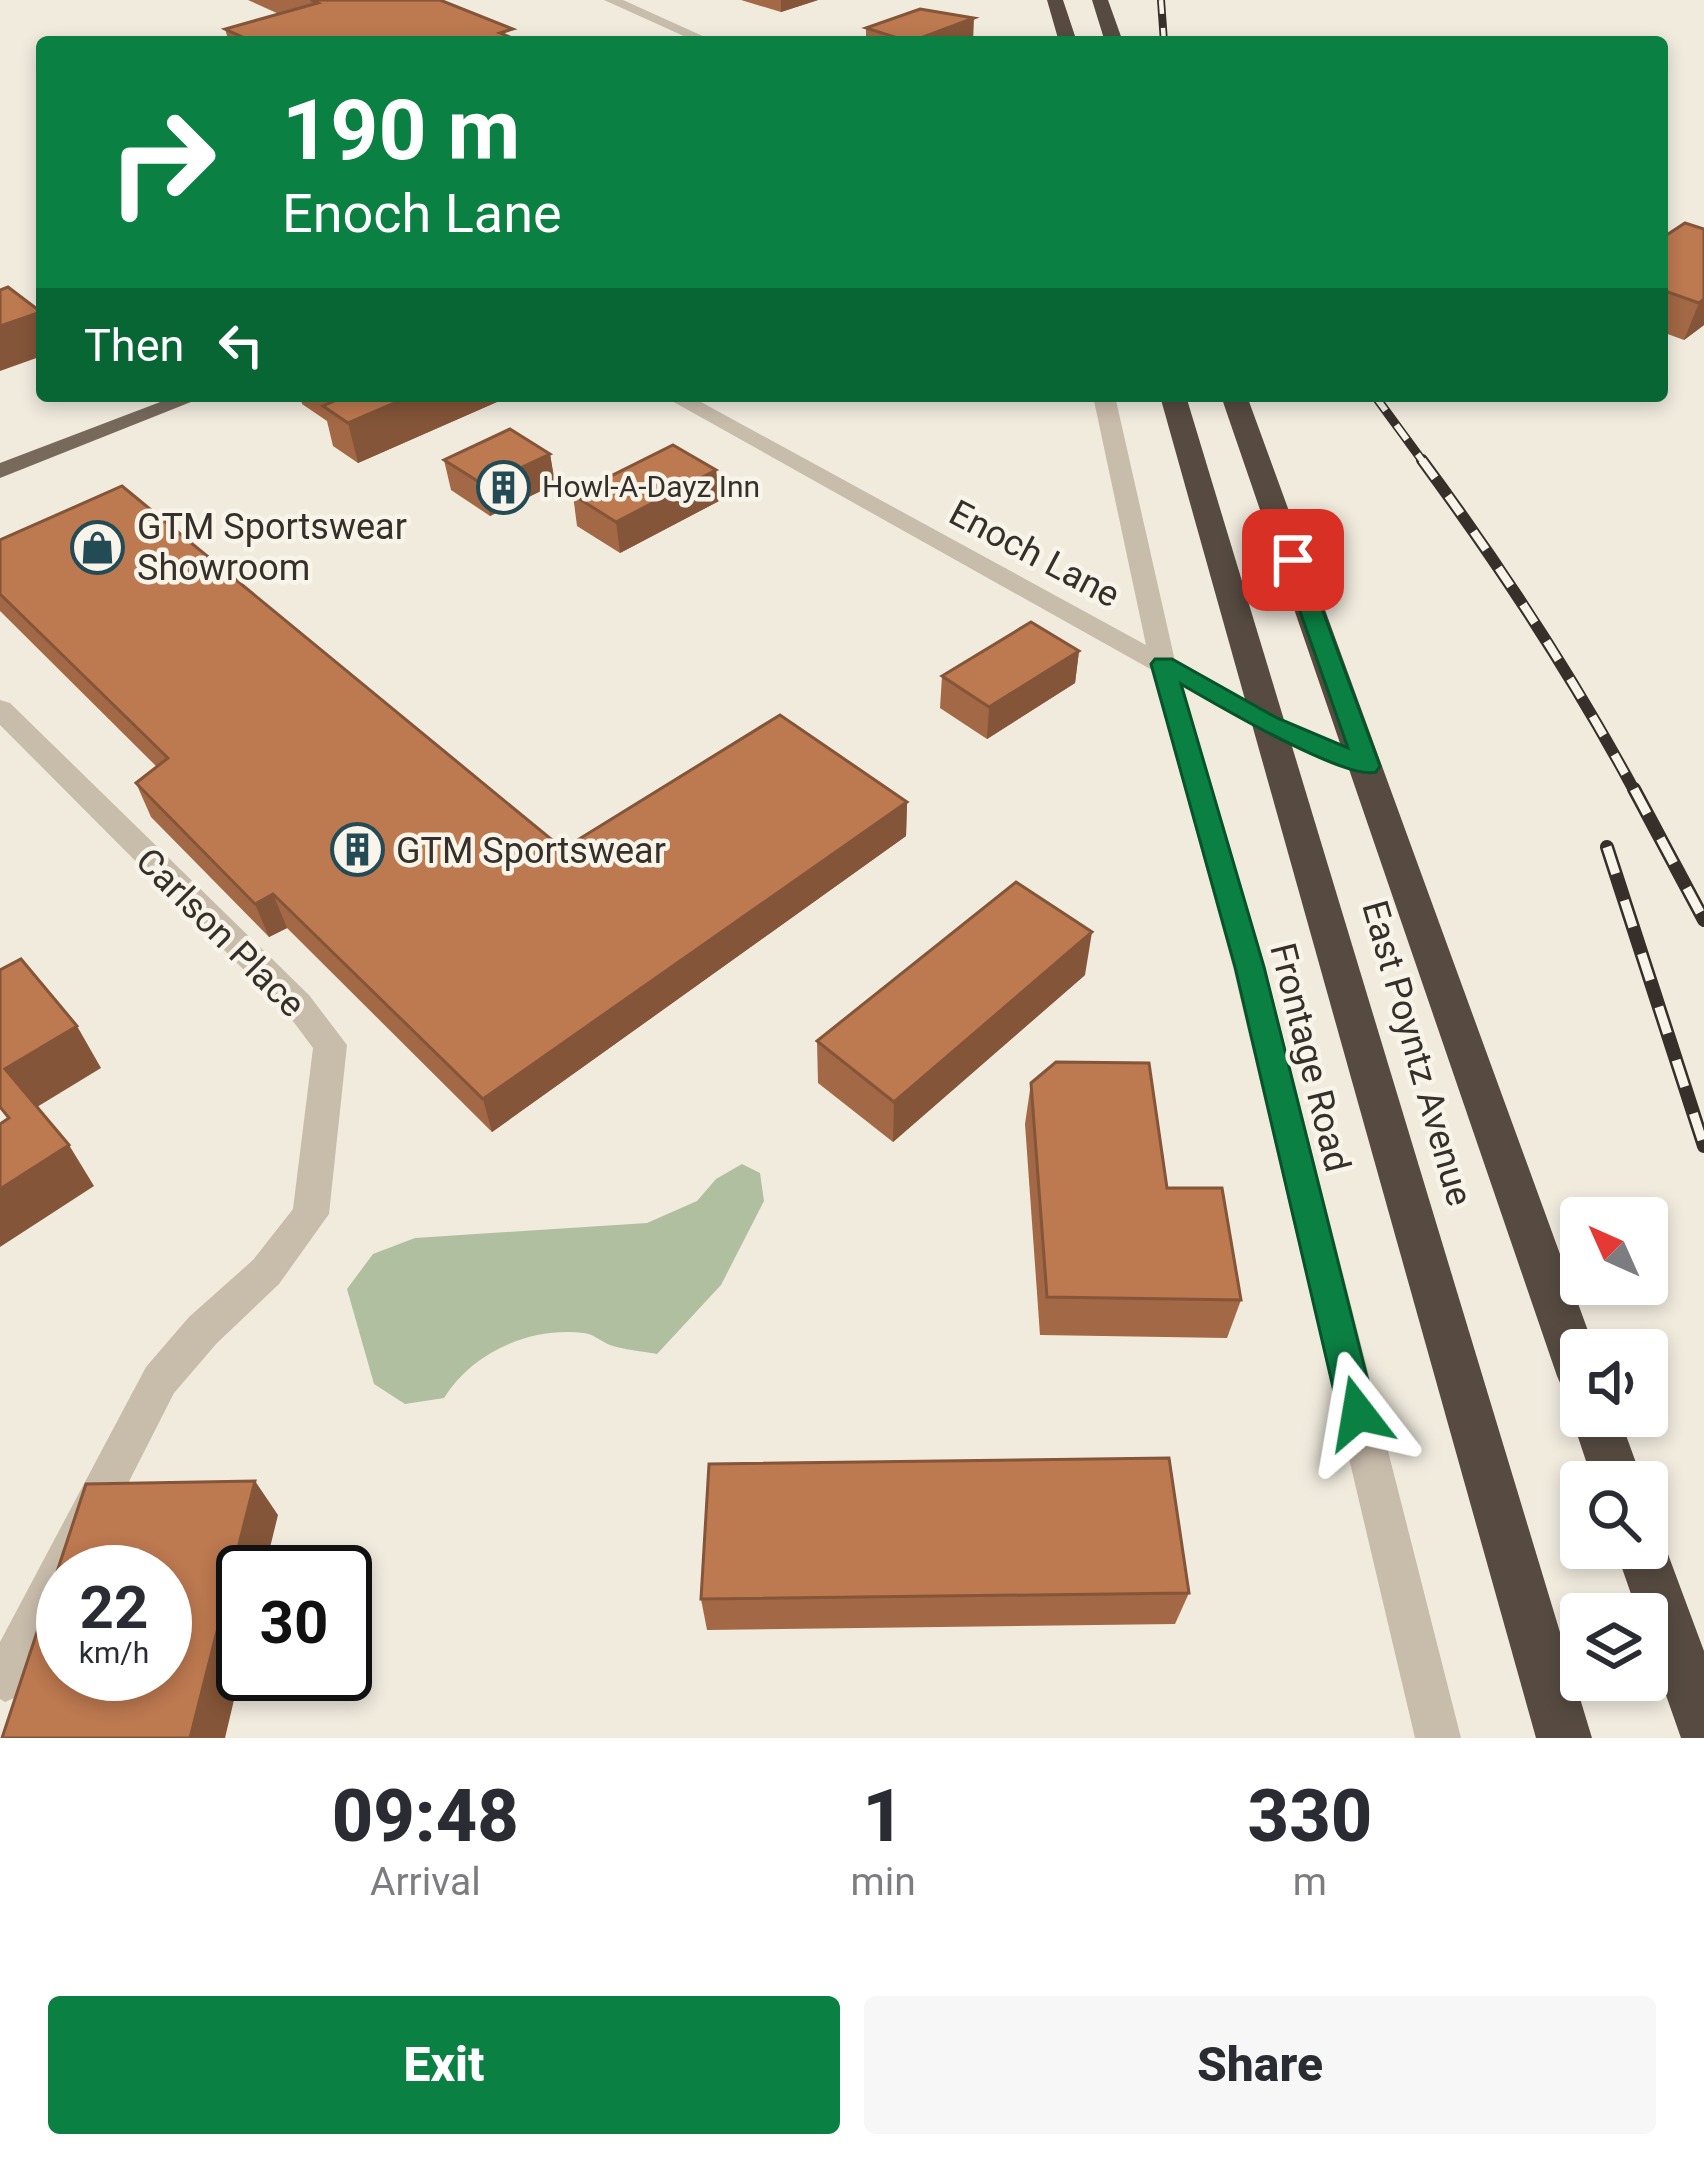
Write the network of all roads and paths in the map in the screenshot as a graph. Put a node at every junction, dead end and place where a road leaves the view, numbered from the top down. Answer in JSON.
{"nodes":[{"id":1,"x":611,"y":0,"type":"edge"},
{"id":2,"x":1055,"y":0,"type":"edge"},
{"id":3,"x":1100,"y":0,"type":"edge"},
{"id":4,"x":695,"y":36,"type":"edge"},
{"id":5,"x":1066,"y":36,"type":"edge"},
{"id":6,"x":1112,"y":36,"type":"edge"},
{"id":7,"x":179,"y":402,"type":"edge"},
{"id":8,"x":685,"y":402,"type":"edge"},
{"id":9,"x":1105,"y":402,"type":"edge"},
{"id":10,"x":1175,"y":402,"type":"edge"},
{"id":11,"x":1236,"y":402,"type":"edge"},
{"id":12,"x":0,"y":471,"type":"edge"},
{"id":13,"x":1163,"y":664,"type":"junction"},
{"id":14,"x":0,"y":709,"type":"edge"},
{"id":15,"x":1268,"y":723,"type":"junction"},
{"id":16,"x":1367,"y":766,"type":"junction"},
{"id":17,"x":1565,"y":1329,"type":"edge"},
{"id":18,"x":1648,"y":1569,"type":"edge"},
{"id":19,"x":5,"y":1679,"type":"dead end"},
{"id":20,"x":1704,"y":1727,"type":"edge"},
{"id":21,"x":1438,"y":1738,"type":"edge"},
{"id":22,"x":1564,"y":1738,"type":"edge"}],
"edges":[{"from":1,"to":4,"type":"street"},
{"from":2,"to":5,"type":"highway"},
{"from":3,"to":6,"type":"highway"},
{"from":7,"to":12,"type":"main road"},
{"from":8,"to":13,"type":"street","name":"Enoch Lane"},
{"from":9,"to":13,"type":"street","name":"Frontage Road"},
{"from":10,"to":15,"type":"highway","name":"East Poyntz Avenue"},
{"from":11,"to":16,"type":"highway","name":"East Poyntz Avenue"},
{"from":13,"to":15,"type":"street","name":"Enoch Lane"},
{"from":13,"to":21,"type":"street","name":"Frontage Road"},
{"from":14,"to":19,"type":"street","name":"Carlson Place"},
{"from":15,"to":16,"type":"street","name":"Enoch Lane"},
{"from":15,"to":22,"type":"highway","name":"East Poyntz Avenue"},
{"from":16,"to":17,"type":"highway","name":"East Poyntz Avenue"},
{"from":18,"to":20,"type":"highway"}]}
